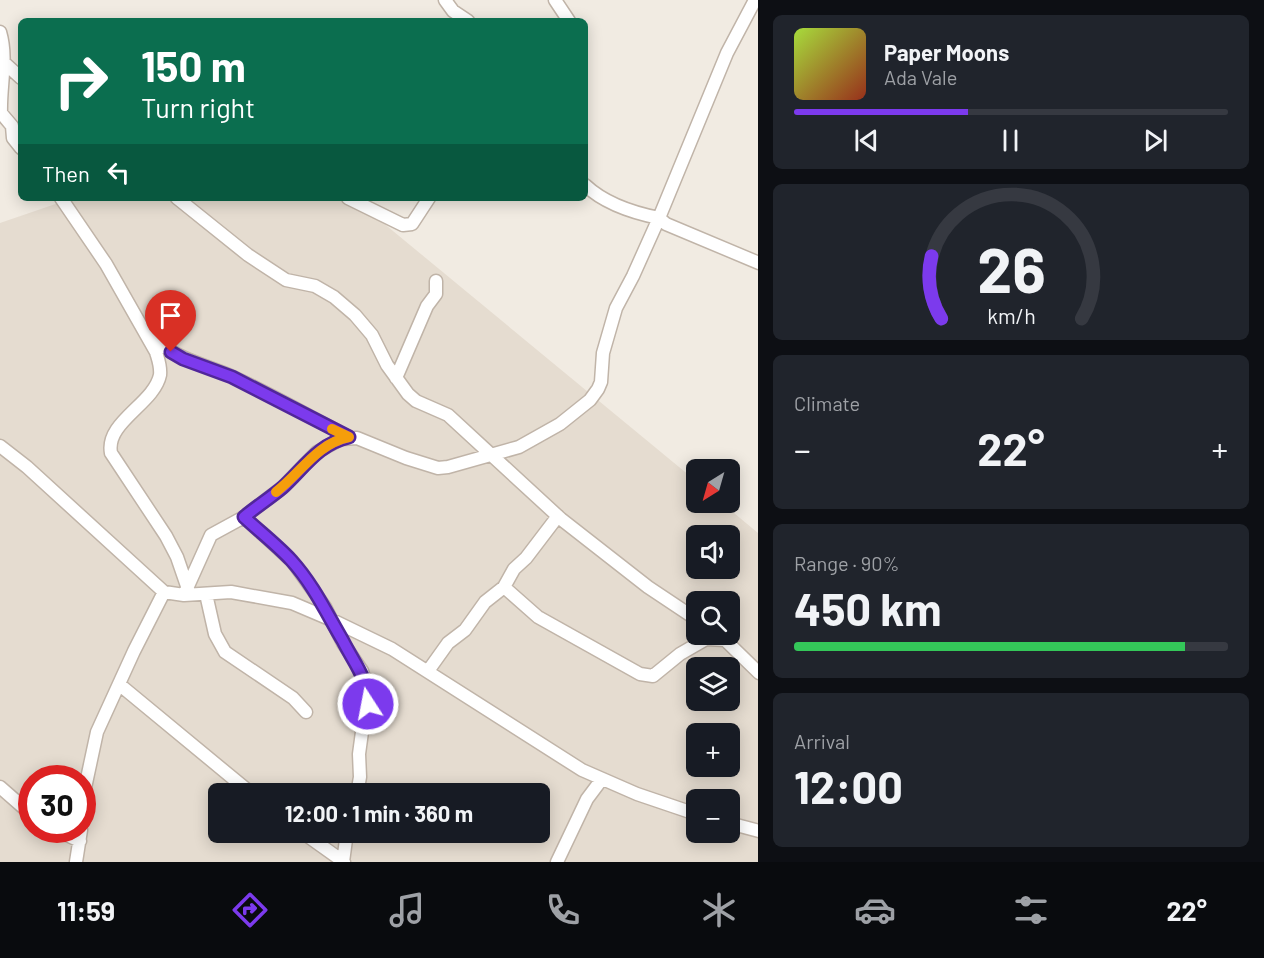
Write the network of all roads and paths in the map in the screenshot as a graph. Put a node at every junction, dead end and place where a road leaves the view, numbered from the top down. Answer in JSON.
{"nodes":[{"id":1,"x":445,"y":0,"type":"edge"},
{"id":2,"x":555,"y":0,"type":"edge"},
{"id":3,"x":755,"y":0,"type":"edge"},
{"id":4,"x":464,"y":18,"type":"edge"},
{"id":5,"x":567,"y":18,"type":"edge"},
{"id":6,"x":0,"y":32,"type":"edge"},
{"id":7,"x":2,"y":61,"type":"edge"},
{"id":8,"x":18,"y":74,"type":"edge"},
{"id":9,"x":1,"y":113,"type":"edge"},
{"id":10,"x":18,"y":144,"type":"edge"},
{"id":11,"x":590,"y":193,"type":"edge"},
{"id":12,"x":63,"y":201,"type":"edge"},
{"id":13,"x":181,"y":201,"type":"edge"},
{"id":14,"x":354,"y":201,"type":"edge"},
{"id":15,"x":427,"y":201,"type":"edge"},
{"id":16,"x":659,"y":218,"type":"junction"},
{"id":17,"x":758,"y":262,"type":"edge"},
{"id":18,"x":436,"y":281,"type":"dead end"},
{"id":19,"x":143,"y":327,"type":"junction"},
{"id":20,"x":396,"y":378,"type":"junction"},
{"id":21,"x":349,"y":437,"type":"junction"},
{"id":22,"x":0,"y":446,"type":"edge"},
{"id":23,"x":492,"y":455,"type":"junction"},
{"id":24,"x":558,"y":516,"type":"junction"},
{"id":25,"x":244,"y":517,"type":"junction"},
{"id":26,"x":504,"y":586,"type":"junction"},
{"id":27,"x":185,"y":590,"type":"junction"},
{"id":28,"x":164,"y":592,"type":"junction"},
{"id":29,"x":206,"y":594,"type":"junction"},
{"id":30,"x":686,"y":612,"type":"edge"},
{"id":31,"x":332,"y":620,"type":"junction"},
{"id":32,"x":696,"y":645,"type":"edge"},
{"id":33,"x":730,"y":645,"type":"edge"},
{"id":34,"x":428,"y":671,"type":"junction"},
{"id":35,"x":758,"y":672,"type":"edge"},
{"id":36,"x":120,"y":685,"type":"junction"},
{"id":37,"x":306,"y":712,"type":"dead end"},
{"id":38,"x":89,"y":765,"type":"edge"},
{"id":39,"x":602,"y":779,"type":"junction"},
{"id":40,"x":239,"y":783,"type":"edge"},
{"id":41,"x":359,"y":783,"type":"edge"},
{"id":42,"x":0,"y":787,"type":"edge"},
{"id":43,"x":18,"y":803,"type":"edge"},
{"id":44,"x":686,"y":811,"type":"edge"},
{"id":45,"x":740,"y":826,"type":"edge"},
{"id":46,"x":758,"y":831,"type":"edge"},
{"id":47,"x":79,"y":843,"type":"edge"},
{"id":48,"x":317,"y":843,"type":"edge"},
{"id":49,"x":346,"y":843,"type":"edge"},
{"id":50,"x":76,"y":862,"type":"edge"},
{"id":51,"x":343,"y":862,"type":"edge"},
{"id":52,"x":557,"y":862,"type":"edge"}],
"edges":[{"from":1,"to":4,"type":"street"},
{"from":2,"to":5,"type":"street"},
{"from":3,"to":16,"type":"street"},
{"from":6,"to":7,"type":"street"},
{"from":7,"to":8,"type":"street"},
{"from":7,"to":9,"type":"street"},
{"from":9,"to":10,"type":"street"},
{"from":11,"to":16,"type":"street"},
{"from":12,"to":19,"type":"street"},
{"from":13,"to":20,"type":"street"},
{"from":14,"to":15,"type":"street"},
{"from":16,"to":17,"type":"street"},
{"from":16,"to":23,"type":"street"},
{"from":18,"to":20,"type":"street"},
{"from":19,"to":21,"type":"street"},
{"from":19,"to":27,"type":"street"},
{"from":20,"to":23,"type":"street"},
{"from":21,"to":23,"type":"street"},
{"from":21,"to":25,"type":"street"},
{"from":22,"to":28,"type":"street"},
{"from":23,"to":24,"type":"street"},
{"from":24,"to":26,"type":"street"},
{"from":24,"to":30,"type":"street"},
{"from":25,"to":27,"type":"street"},
{"from":25,"to":31,"type":"street"},
{"from":26,"to":32,"type":"street"},
{"from":26,"to":34,"type":"street"},
{"from":27,"to":28,"type":"street"},
{"from":27,"to":29,"type":"street"},
{"from":28,"to":36,"type":"street"},
{"from":29,"to":31,"type":"street"},
{"from":29,"to":37,"type":"street"},
{"from":31,"to":34,"type":"street"},
{"from":31,"to":41,"type":"street"},
{"from":33,"to":35,"type":"street"},
{"from":34,"to":39,"type":"street"},
{"from":36,"to":38,"type":"street"},
{"from":36,"to":40,"type":"street"},
{"from":39,"to":44,"type":"street"},
{"from":39,"to":52,"type":"street"},
{"from":42,"to":43,"type":"street"},
{"from":45,"to":46,"type":"street"},
{"from":47,"to":50,"type":"street"},
{"from":48,"to":51,"type":"street"},
{"from":49,"to":51,"type":"street"}]}
